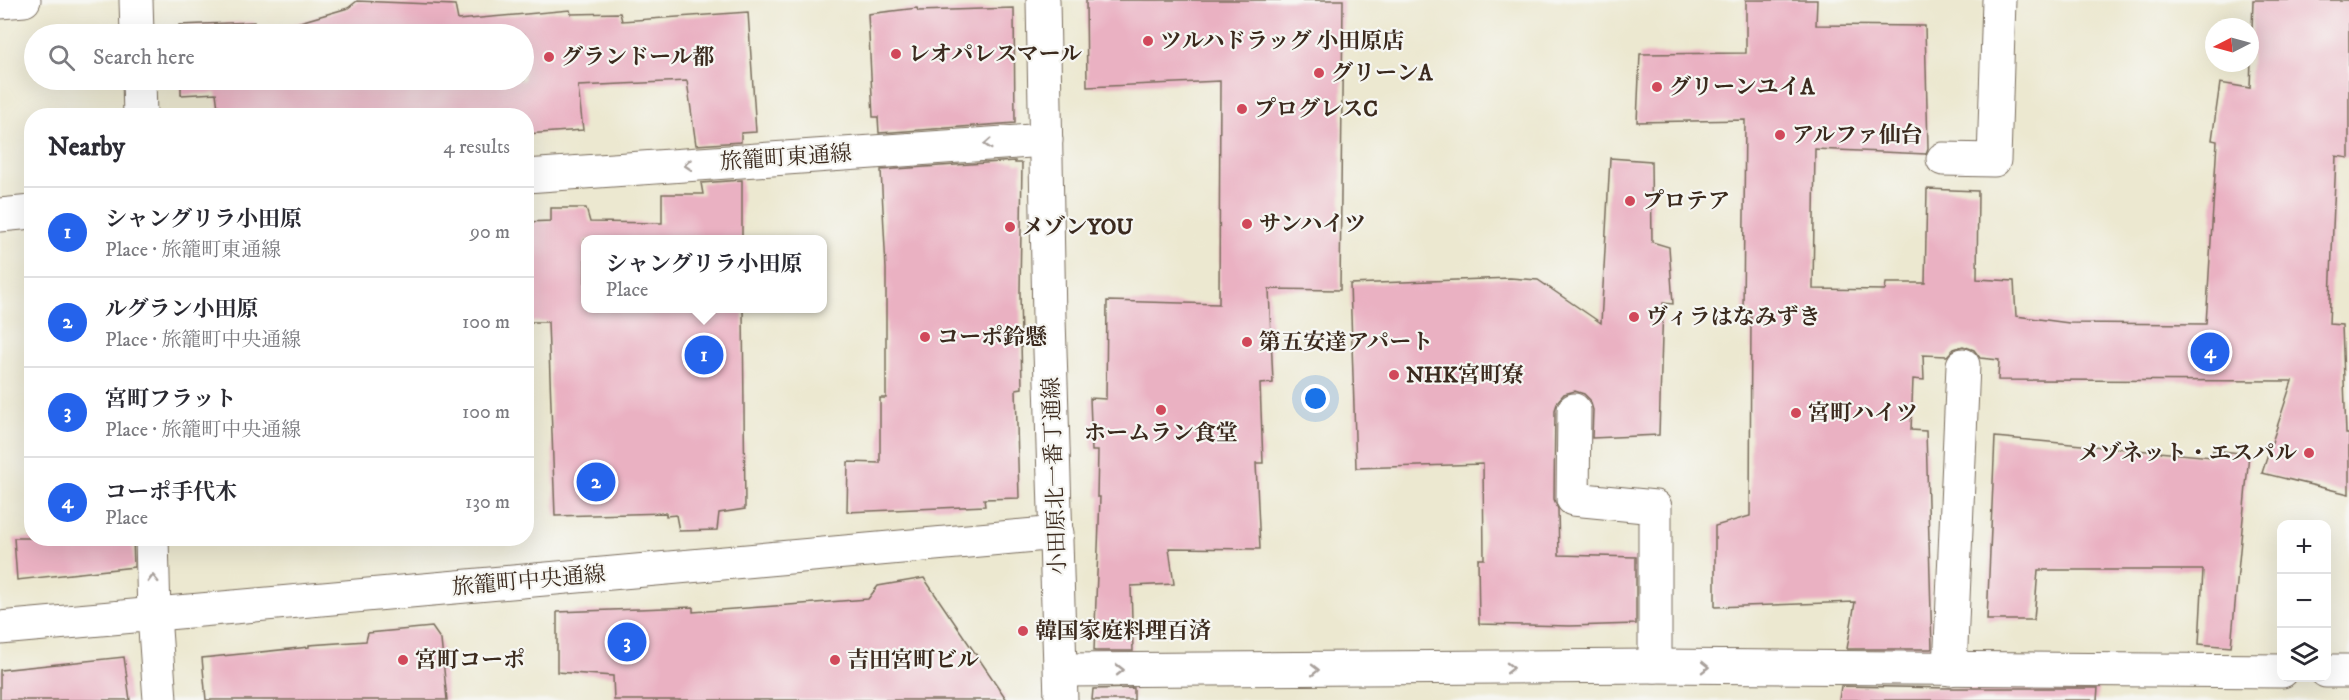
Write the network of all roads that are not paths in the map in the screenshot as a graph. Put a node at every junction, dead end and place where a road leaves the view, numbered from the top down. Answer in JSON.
{"nodes":[{"id":1,"x":24,"y":0,"type":"edge"},
{"id":2,"x":136,"y":0,"type":"edge"},
{"id":3,"x":1043,"y":0,"type":"edge"},
{"id":4,"x":1999,"y":0,"type":"edge"},
{"id":5,"x":0,"y":2,"type":"edge"},
{"id":6,"x":137,"y":24,"type":"edge"},
{"id":7,"x":139,"y":90,"type":"edge"},
{"id":8,"x":140,"y":108,"type":"edge"},
{"id":9,"x":1046,"y":140,"type":"junction"},
{"id":10,"x":1943,"y":159,"type":"dead end"},
{"id":11,"x":534,"y":175,"type":"edge"},
{"id":12,"x":24,"y":213,"type":"edge"},
{"id":13,"x":0,"y":215,"type":"edge"},
{"id":14,"x":1963,"y":365,"type":"dead end"},
{"id":15,"x":1574,"y":410,"type":"dead end"},
{"id":16,"x":1057,"y":533,"type":"junction"},
{"id":17,"x":152,"y":546,"type":"edge"},
{"id":18,"x":154,"y":615,"type":"junction"},
{"id":19,"x":0,"y":627,"type":"edge"},
{"id":20,"x":1655,"y":666,"type":"junction"},
{"id":21,"x":1950,"y":669,"type":"junction"},
{"id":22,"x":2277,"y":671,"type":"edge"},
{"id":23,"x":2331,"y":671,"type":"edge"},
{"id":24,"x":2349,"y":671,"type":"edge"},
{"id":25,"x":1062,"y":685,"type":"edge"},
{"id":26,"x":160,"y":700,"type":"edge"}],
"edges":[{"from":1,"to":5,"type":"street"},
{"from":2,"to":6,"type":"street"},
{"from":3,"to":9,"type":"street","name":"小田原北一番丁通線"},
{"from":4,"to":10,"type":"street"},
{"from":7,"to":8,"type":"street"},
{"from":9,"to":11,"type":"street","name":"旅籠町東通線","one_way":true},
{"from":9,"to":16,"type":"street","name":"小田原北一番丁通線"},
{"from":12,"to":13,"type":"street"},
{"from":14,"to":21,"type":"street"},
{"from":15,"to":20,"type":"street"},
{"from":16,"to":18,"type":"street","name":"旅籠町中央通線"},
{"from":16,"to":25,"type":"street","name":"小田原北一番丁通線"},
{"from":18,"to":17,"type":"street","one_way":true},
{"from":18,"to":19,"type":"street","name":"旅籠町中央通線"},
{"from":18,"to":26,"type":"street"},
{"from":20,"to":21,"type":"street","one_way":true},
{"from":25,"to":20,"type":"street","one_way":true},
{"from":21,"to":22,"type":"street"},
{"from":23,"to":24,"type":"street"}]}
